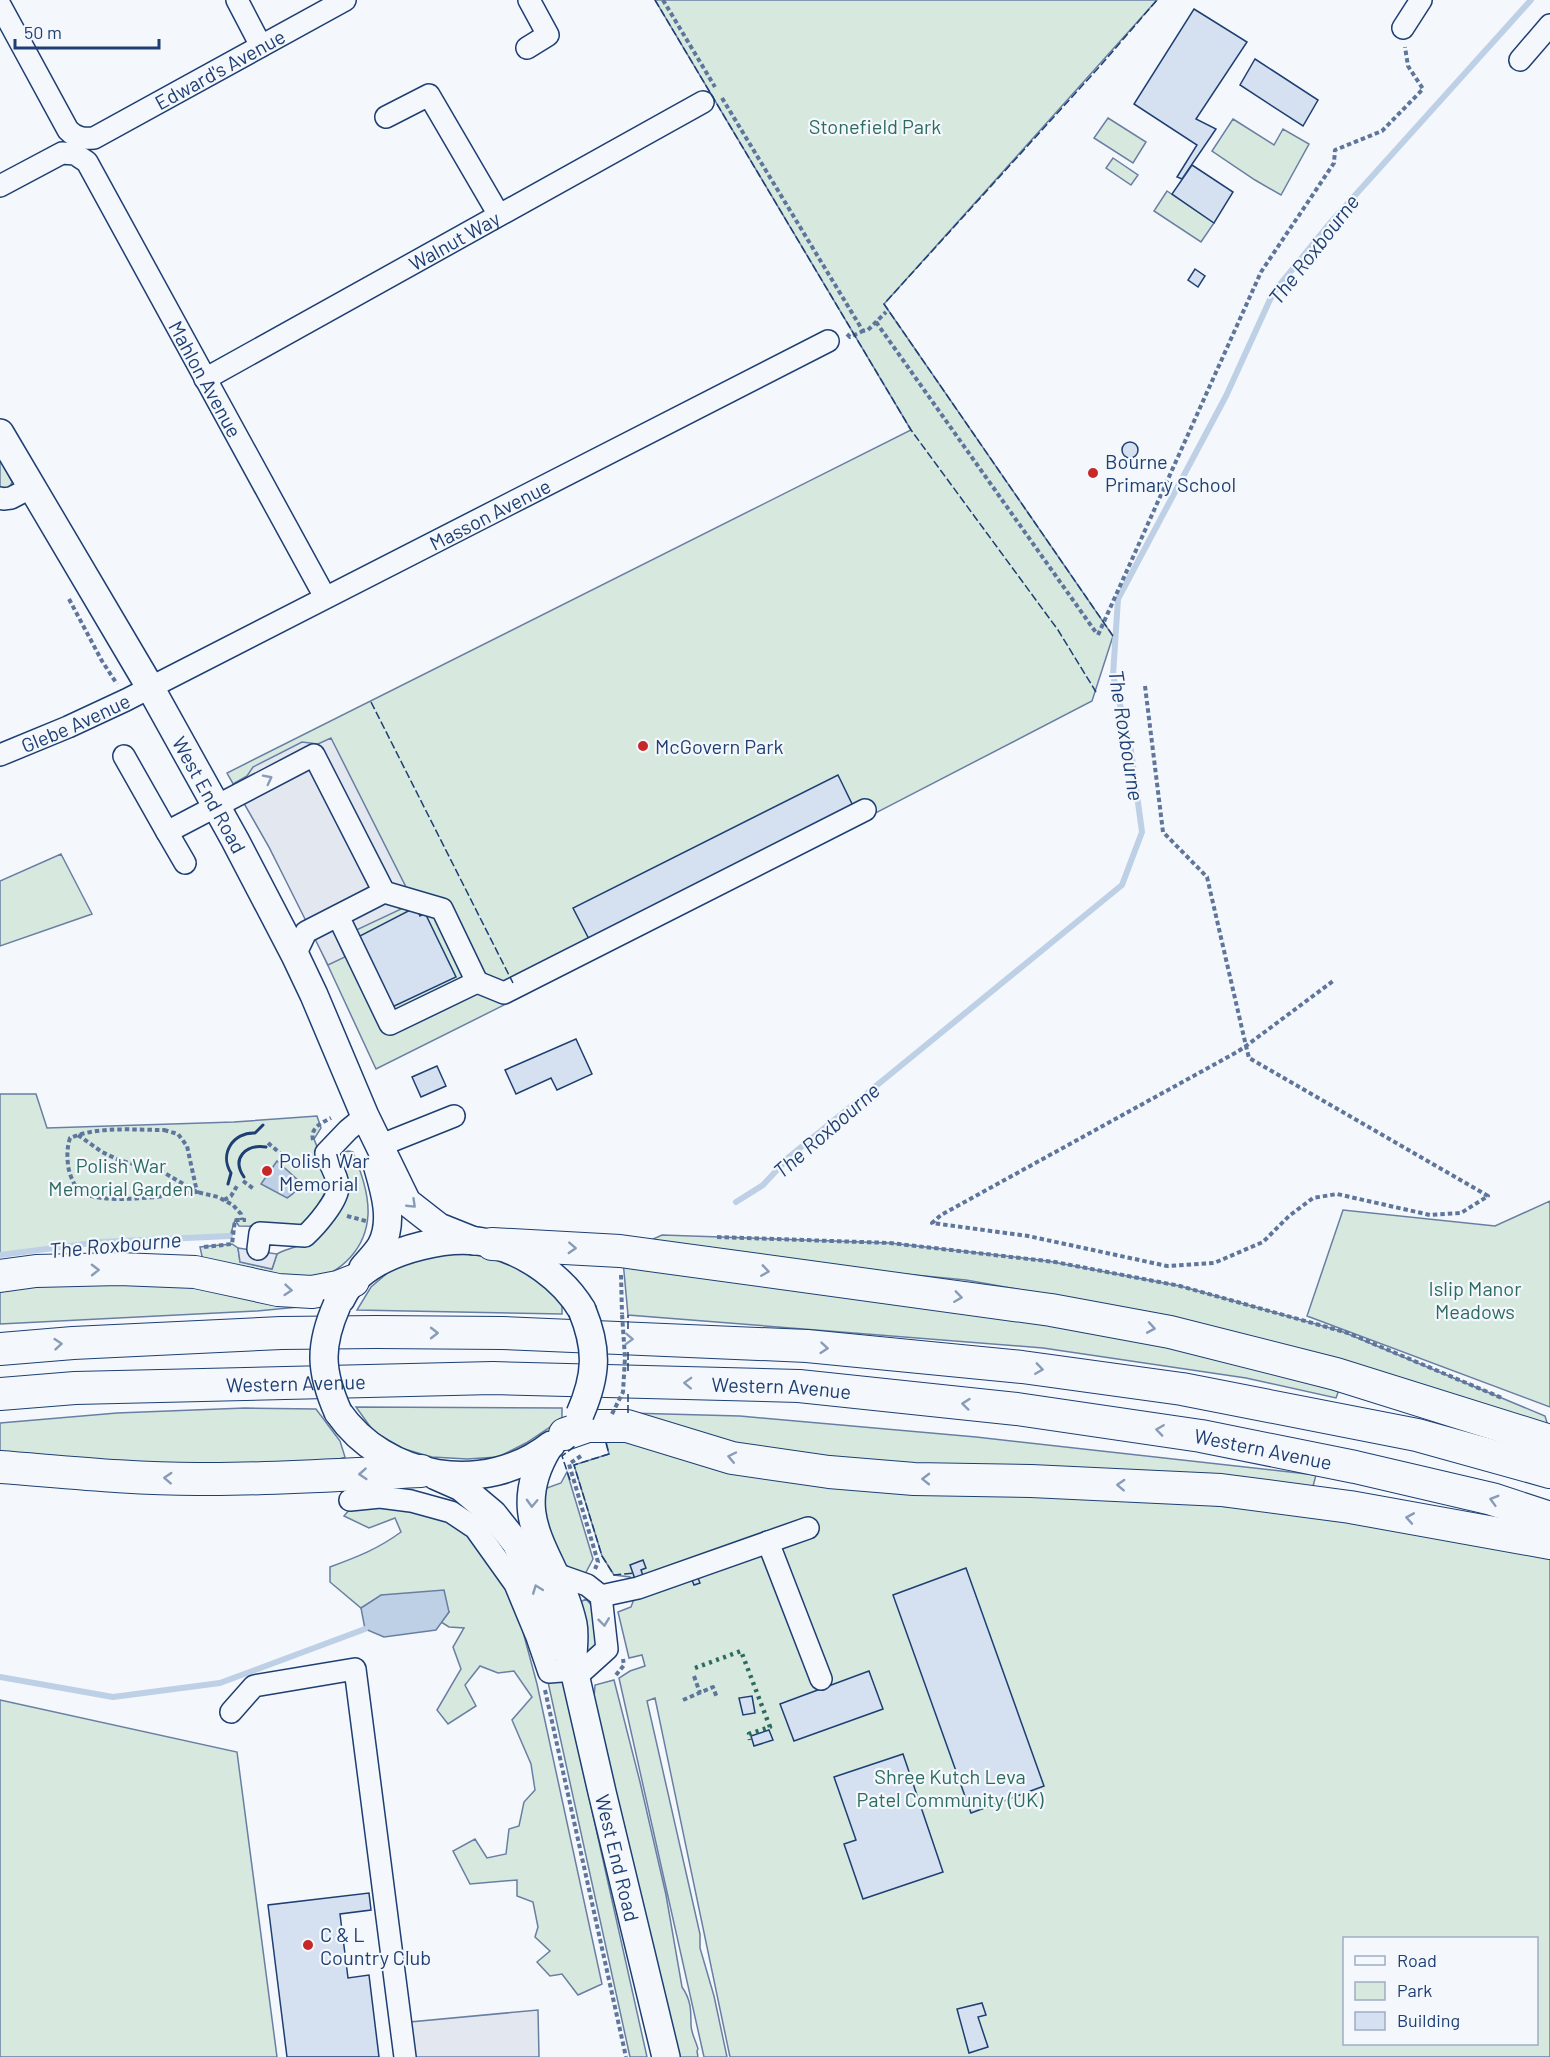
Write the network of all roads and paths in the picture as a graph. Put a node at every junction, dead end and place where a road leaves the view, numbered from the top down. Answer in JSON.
{"nodes":[{"id":1,"x":237,"y":0,"type":"edge"},
{"id":2,"x":345,"y":0,"type":"edge"},
{"id":3,"x":529,"y":0,"type":"edge"},
{"id":4,"x":663,"y":0,"type":"edge"},
{"id":5,"x":1421,"y":0,"type":"edge"},
{"id":6,"x":0,"y":5,"type":"edge"},
{"id":7,"x":1550,"y":25,"type":"edge"},
{"id":8,"x":1403,"y":28,"type":"joint"},
{"id":9,"x":261,"y":46,"type":"junction"},
{"id":10,"x":527,"y":48,"type":"dead end"},
{"id":11,"x":1520,"y":60,"type":"dead end"},
{"id":12,"x":703,"y":102,"type":"dead end"},
{"id":13,"x":387,"y":117,"type":"dead end"},
{"id":14,"x":84,"y":148,"type":"junction"},
{"id":15,"x":0,"y":186,"type":"edge"},
{"id":16,"x":499,"y":215,"type":"junction"},
{"id":17,"x":886,"y":312,"type":"dead end"},
{"id":18,"x":876,"y":322,"type":"junction"},
{"id":19,"x":863,"y":331,"type":"junction"},
{"id":20,"x":836,"y":335,"type":"joint"},
{"id":21,"x":205,"y":379,"type":"junction"},
{"id":22,"x":0,"y":433,"type":"edge"},
{"id":23,"x":32,"y":487,"type":"junction"},
{"id":24,"x":0,"y":498,"type":"edge"},
{"id":25,"x":325,"y":597,"type":"junction"},
{"id":26,"x":1145,"y":686,"type":"dead end"},
{"id":27,"x":150,"y":687,"type":"junction"},
{"id":28,"x":0,"y":755,"type":"edge"},
{"id":29,"x":124,"y":756,"type":"dead end"},
{"id":30,"x":215,"y":805,"type":"junction"},
{"id":31,"x":865,"y":810,"type":"dead end"},
{"id":32,"x":167,"y":832,"type":"junction"},
{"id":33,"x":185,"y":863,"type":"dead end"},
{"id":34,"x":384,"y":892,"type":"junction"},
{"id":35,"x":338,"y":916,"type":"junction"},
{"id":36,"x":296,"y":955,"type":"junction"},
{"id":37,"x":1333,"y":981,"type":"dead end"},
{"id":38,"x":477,"y":982,"type":"junction"},
{"id":39,"x":1246,"y":1046,"type":"junction"},
{"id":40,"x":365,"y":1116,"type":"junction"},
{"id":41,"x":454,"y":1116,"type":"dead end"},
{"id":42,"x":333,"y":1117,"type":"dead end"},
{"id":43,"x":78,"y":1134,"type":"junction"},
{"id":44,"x":268,"y":1143,"type":"dead end"},
{"id":45,"x":313,"y":1143,"type":"dead end"},
{"id":46,"x":379,"y":1146,"type":"junction"},
{"id":47,"x":280,"y":1153,"type":"dead end"},
{"id":48,"x":243,"y":1181,"type":"dead end"},
{"id":49,"x":237,"y":1186,"type":"dead end"},
{"id":50,"x":254,"y":1189,"type":"dead end"},
{"id":51,"x":197,"y":1192,"type":"junction"},
{"id":52,"x":223,"y":1200,"type":"junction"},
{"id":53,"x":326,"y":1210,"type":"junction"},
{"id":54,"x":242,"y":1220,"type":"junction"},
{"id":55,"x":253,"y":1220,"type":"dead end"},
{"id":56,"x":375,"y":1223,"type":"dead end"},
{"id":57,"x":483,"y":1243,"type":"junction"},
{"id":58,"x":232,"y":1244,"type":"dead end"},
{"id":59,"x":258,"y":1249,"type":"dead end"},
{"id":60,"x":621,"y":1270,"type":"dead end"},
{"id":61,"x":0,"y":1275,"type":"edge"},
{"id":62,"x":349,"y":1288,"type":"junction"},
{"id":63,"x":0,"y":1349,"type":"edge"},
{"id":64,"x":0,"y":1394,"type":"edge"},
{"id":65,"x":612,"y":1414,"type":"dead end"},
{"id":66,"x":571,"y":1437,"type":"junction"},
{"id":67,"x":1550,"y":1441,"type":"edge"},
{"id":68,"x":0,"y":1467,"type":"edge"},
{"id":69,"x":426,"y":1472,"type":"junction"},
{"id":70,"x":1550,"y":1472,"type":"edge"},
{"id":71,"x":350,"y":1500,"type":"dead end"},
{"id":72,"x":1550,"y":1518,"type":"edge"},
{"id":73,"x":808,"y":1528,"type":"dead end"},
{"id":74,"x":768,"y":1542,"type":"junction"},
{"id":75,"x":1550,"y":1543,"type":"edge"},
{"id":76,"x":594,"y":1571,"type":"dead end"},
{"id":77,"x":553,"y":1573,"type":"junction"},
{"id":78,"x":601,"y":1596,"type":"junction"},
{"id":79,"x":574,"y":1669,"type":"junction"},
{"id":80,"x":694,"y":1676,"type":"dead end"},
{"id":81,"x":821,"y":1679,"type":"dead end"},
{"id":82,"x":544,"y":1684,"type":"dead end"},
{"id":83,"x":700,"y":1693,"type":"junction"},
{"id":84,"x":717,"y":1698,"type":"dead end"},
{"id":85,"x":683,"y":1700,"type":"dead end"},
{"id":86,"x":231,"y":1712,"type":"dead end"},
{"id":87,"x":405,"y":2057,"type":"edge"},
{"id":88,"x":626,"y":2057,"type":"edge"},
{"id":89,"x":666,"y":2057,"type":"edge"}],
"edges":[{"from":1,"to":9,"type":"street"},
{"from":2,"to":9,"type":"street","name":"Edward's Avenue"},
{"from":3,"to":10,"type":"street"},
{"from":4,"to":19,"type":"path"},
{"from":5,"to":8,"type":"street"},
{"from":6,"to":14,"type":"street","name":"Mahlon Avenue"},
{"from":7,"to":11,"type":"street"},
{"from":8,"to":18,"type":"path"},
{"from":9,"to":14,"type":"street","name":"Edward's Avenue"},
{"from":12,"to":16,"type":"street","name":"Walnut Way"},
{"from":13,"to":16,"type":"street"},
{"from":14,"to":15,"type":"street","name":"Edward's Avenue"},
{"from":14,"to":21,"type":"street","name":"Mahlon Avenue"},
{"from":16,"to":21,"type":"street","name":"Walnut Way"},
{"from":17,"to":18,"type":"path"},
{"from":18,"to":19,"type":"path"},
{"from":19,"to":20,"type":"path"},
{"from":20,"to":25,"type":"street","name":"Masson Avenue"},
{"from":21,"to":25,"type":"street","name":"Mahlon Avenue"},
{"from":22,"to":23,"type":"main road","name":"West End Road"},
{"from":23,"to":24,"type":"street"},
{"from":23,"to":27,"type":"main road","name":"West End Road"},
{"from":25,"to":27,"type":"street","name":"Masson Avenue"},
{"from":26,"to":39,"type":"path"},
{"from":27,"to":28,"type":"street","name":"Glebe Avenue"},
{"from":27,"to":30,"type":"main road","name":"West End Road"},
{"from":29,"to":32,"type":"street"},
{"from":30,"to":32,"type":"street"},
{"from":30,"to":34,"type":"street","one_way":true},
{"from":30,"to":36,"type":"main road","name":"West End Road"},
{"from":31,"to":38,"type":"street"},
{"from":32,"to":33,"type":"street"},
{"from":34,"to":35,"type":"street"},
{"from":34,"to":38,"type":"street"},
{"from":35,"to":36,"type":"street"},
{"from":35,"to":38,"type":"street"},
{"from":36,"to":40,"type":"main road","name":"West End Road"},
{"from":37,"to":39,"type":"path"},
{"from":39,"to":39,"type":"path"},
{"from":40,"to":46,"type":"main road","name":"West End Road"},
{"from":40,"to":53,"type":"street"},
{"from":40,"to":62,"type":"main road","name":"West End Road"},
{"from":41,"to":46,"type":"street"},
{"from":42,"to":45,"type":"path"},
{"from":43,"to":51,"type":"path"},
{"from":43,"to":51,"type":"path"},
{"from":43,"to":51,"type":"path"},
{"from":44,"to":47,"type":"path"},
{"from":46,"to":57,"type":"main road","name":"West End Road","one_way":true},
{"from":48,"to":50,"type":"path"},
{"from":49,"to":52,"type":"path"},
{"from":51,"to":52,"type":"path"},
{"from":52,"to":54,"type":"path"},
{"from":53,"to":56,"type":"path"},
{"from":53,"to":59,"type":"street"},
{"from":54,"to":55,"type":"path"},
{"from":54,"to":58,"type":"path"},
{"from":57,"to":62,"type":"main road"},
{"from":57,"to":66,"type":"main road","bridge":true},
{"from":57,"to":67,"type":"highway","one_way":true},
{"from":60,"to":65,"type":"path","bridge":true},
{"from":61,"to":62,"type":"highway","one_way":true},
{"from":62,"to":69,"type":"main road","bridge":true},
{"from":63,"to":70,"type":"highway","name":"Western Avenue","one_way":true},
{"from":72,"to":64,"type":"highway","name":"Western Avenue","one_way":true},
{"from":66,"to":69,"type":"main road"},
{"from":75,"to":66,"type":"highway","one_way":true},
{"from":66,"to":76,"type":"path"},
{"from":66,"to":77,"type":"main road","name":"West End Road","one_way":true},
{"from":69,"to":68,"type":"highway","one_way":true},
{"from":79,"to":69,"type":"main road","name":"West End Road","one_way":true},
{"from":71,"to":79,"type":"street"},
{"from":73,"to":74,"type":"street"},
{"from":74,"to":78,"type":"street"},
{"from":74,"to":81,"type":"street"},
{"from":77,"to":78,"type":"street"},
{"from":77,"to":79,"type":"main road","name":"West End Road"},
{"from":78,"to":79,"type":"street","one_way":true},
{"from":79,"to":89,"type":"main road","name":"West End Road"},
{"from":80,"to":83,"type":"path"},
{"from":82,"to":88,"type":"path"},
{"from":83,"to":84,"type":"path"},
{"from":83,"to":85,"type":"path"},
{"from":86,"to":87,"type":"street"}]}
